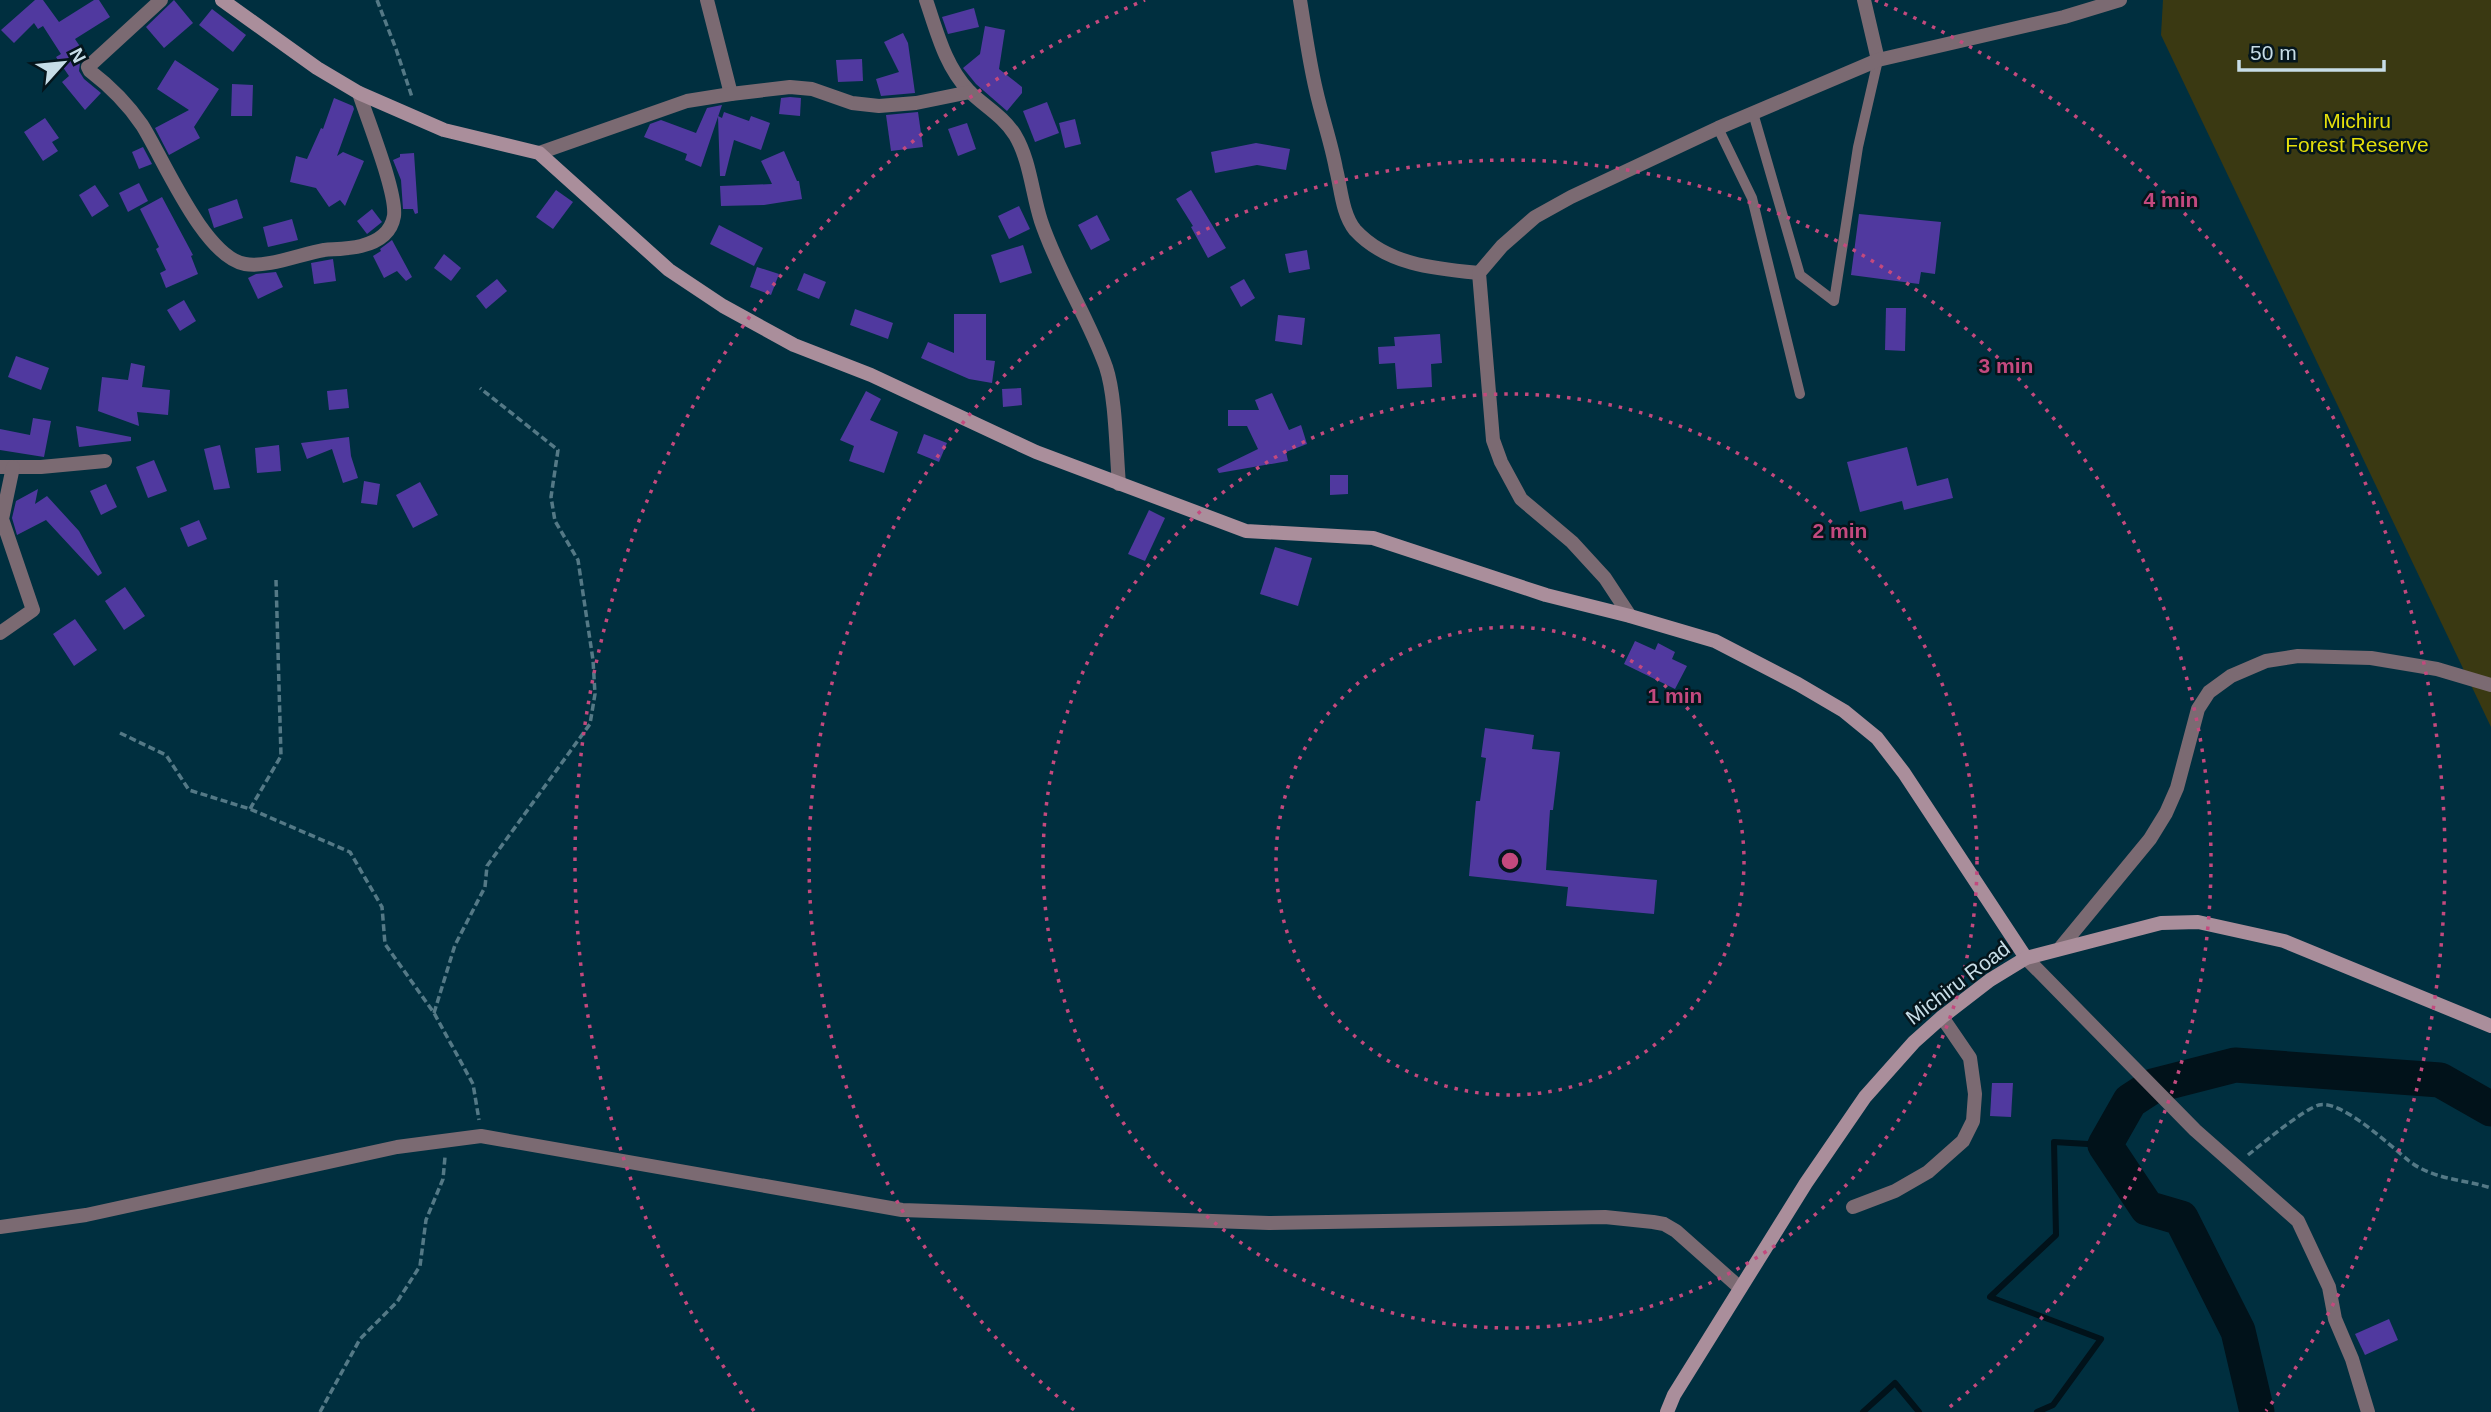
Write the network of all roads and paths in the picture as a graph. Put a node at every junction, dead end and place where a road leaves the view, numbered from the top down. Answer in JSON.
{"nodes":[{"id":1,"x":161,"y":0,"type":"edge"},
{"id":2,"x":222,"y":0,"type":"edge"},
{"id":3,"x":377,"y":0,"type":"edge"},
{"id":4,"x":707,"y":0,"type":"edge"},
{"id":5,"x":926,"y":0,"type":"edge"},
{"id":6,"x":1300,"y":0,"type":"edge"},
{"id":7,"x":1864,"y":0,"type":"edge"},
{"id":8,"x":2120,"y":0,"type":"edge"},
{"id":9,"x":1878,"y":60,"type":"junction"},
{"id":10,"x":970,"y":92,"type":"junction"},
{"id":11,"x":359,"y":93,"type":"junction"},
{"id":12,"x":731,"y":94,"type":"junction"},
{"id":13,"x":1753,"y":113,"type":"junction"},
{"id":14,"x":419,"y":119,"type":"junction"},
{"id":15,"x":1718,"y":128,"type":"junction"},
{"id":16,"x":539,"y":153,"type":"junction"},
{"id":17,"x":1479,"y":273,"type":"junction"},
{"id":18,"x":481,"y":388,"type":"dead end"},
{"id":19,"x":1800,"y":394,"type":"dead end"},
{"id":20,"x":105,"y":461,"type":"dead end"},
{"id":21,"x":7,"y":467,"type":"edge"},
{"id":22,"x":1119,"y":484,"type":"junction"},
{"id":23,"x":276,"y":580,"type":"dead end"},
{"id":24,"x":1630,"y":616,"type":"junction"},
{"id":25,"x":0,"y":633,"type":"edge"},
{"id":26,"x":2491,"y":685,"type":"edge"},
{"id":27,"x":120,"y":733,"type":"dead end"},
{"id":28,"x":250,"y":810,"type":"junction"},
{"id":29,"x":2061,"y":947,"type":"junction"},
{"id":30,"x":2026,"y":958,"type":"junction"},
{"id":31,"x":434,"y":1013,"type":"junction"},
{"id":32,"x":1942,"y":1017,"type":"junction"},
{"id":33,"x":2491,"y":1026,"type":"edge"},
{"id":34,"x":481,"y":1136,"type":"junction"},
{"id":35,"x":447,"y":1141,"type":"junction"},
{"id":36,"x":2235,"y":1164,"type":"junction"},
{"id":37,"x":2491,"y":1188,"type":"edge"},
{"id":38,"x":1853,"y":1207,"type":"dead end"},
{"id":39,"x":0,"y":1227,"type":"edge"},
{"id":40,"x":1739,"y":1287,"type":"junction"},
{"id":41,"x":320,"y":1412,"type":"edge"},
{"id":42,"x":1667,"y":1412,"type":"edge"},
{"id":43,"x":2368,"y":1412,"type":"edge"}],
"edges":[{"from":1,"to":11,"type":"street"},
{"from":2,"to":11,"type":"street"},
{"from":3,"to":14,"type":"path"},
{"from":4,"to":12,"type":"street"},
{"from":5,"to":10,"type":"street"},
{"from":6,"to":17,"type":"street"},
{"from":7,"to":9,"type":"street"},
{"from":8,"to":9,"type":"street"},
{"from":9,"to":13,"type":"street"},
{"from":9,"to":13,"type":"lane"},
{"from":10,"to":12,"type":"street"},
{"from":10,"to":22,"type":"street"},
{"from":11,"to":14,"type":"street"},
{"from":12,"to":16,"type":"street"},
{"from":13,"to":15,"type":"street"},
{"from":14,"to":16,"type":"street"},
{"from":15,"to":17,"type":"street"},
{"from":15,"to":19,"type":"lane"},
{"from":16,"to":22,"type":"street"},
{"from":17,"to":24,"type":"street"},
{"from":18,"to":31,"type":"path"},
{"from":20,"to":21,"type":"street"},
{"from":21,"to":25,"type":"street"},
{"from":22,"to":24,"type":"street"},
{"from":23,"to":28,"type":"path"},
{"from":24,"to":30,"type":"street"},
{"from":26,"to":29,"type":"street"},
{"from":27,"to":28,"type":"path"},
{"from":28,"to":31,"type":"path"},
{"from":29,"to":30,"type":"street","name":"Michiru Road"},
{"from":29,"to":33,"type":"street","name":"Michiru Road"},
{"from":30,"to":32,"type":"street","name":"Michiru Road"},
{"from":30,"to":36,"type":"street"},
{"from":31,"to":34,"type":"path"},
{"from":32,"to":38,"type":"street"},
{"from":32,"to":40,"type":"street","name":"Michiru Road"},
{"from":34,"to":35,"type":"street"},
{"from":34,"to":40,"type":"street"},
{"from":35,"to":39,"type":"street"},
{"from":35,"to":41,"type":"path"},
{"from":36,"to":37,"type":"path"},
{"from":36,"to":43,"type":"street"},
{"from":40,"to":42,"type":"street","name":"Michiru Road"}]}
